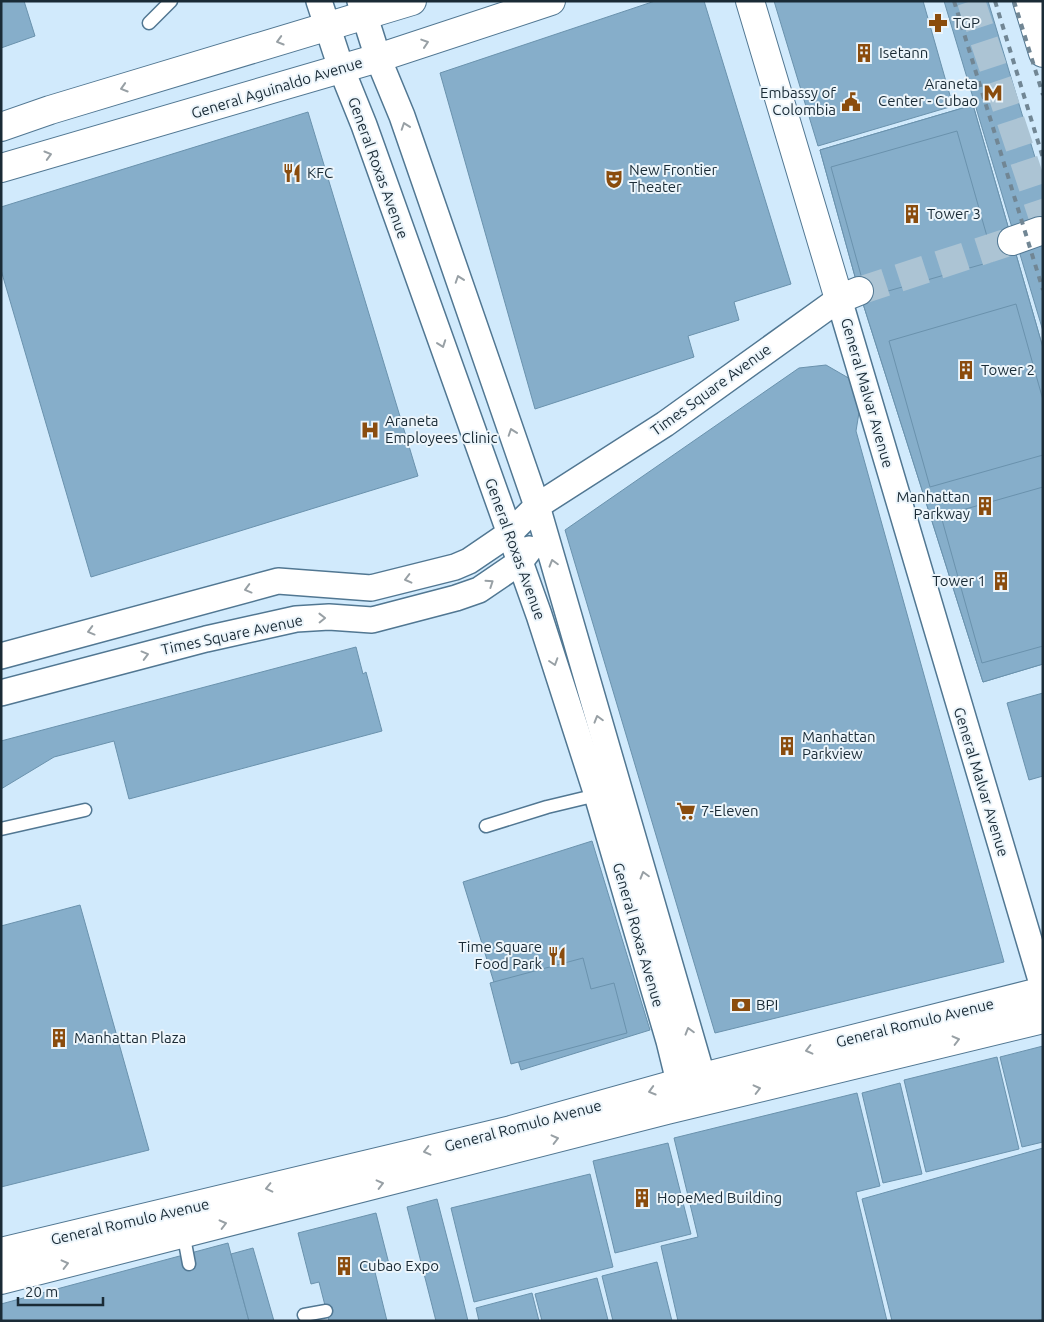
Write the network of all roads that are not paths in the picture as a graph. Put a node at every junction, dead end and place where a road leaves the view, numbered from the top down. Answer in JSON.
{"nodes":[{"id":1,"x":171,"y":1,"type":"edge"},
{"id":2,"x":319,"y":1,"type":"edge"},
{"id":3,"x":412,"y":1,"type":"edge"},
{"id":4,"x":551,"y":1,"type":"edge"},
{"id":5,"x":750,"y":1,"type":"edge"},
{"id":6,"x":1027,"y":1,"type":"edge"},
{"id":7,"x":363,"y":9,"type":"edge"},
{"id":8,"x":149,"y":23,"type":"dead end"},
{"id":9,"x":327,"y":28,"type":"junction"},
{"id":10,"x":1043,"y":53,"type":"edge"},
{"id":11,"x":378,"y":58,"type":"junction"},
{"id":12,"x":341,"y":68,"type":"junction"},
{"id":13,"x":1,"y":127,"type":"edge"},
{"id":14,"x":1,"y":168,"type":"edge"},
{"id":15,"x":1040,"y":231,"type":"dead end"},
{"id":16,"x":1012,"y":241,"type":"tunnel mouth"},
{"id":17,"x":849,"y":295,"type":"junction"},
{"id":18,"x":562,"y":490,"type":"junction"},
{"id":19,"x":537,"y":506,"type":"junction"},
{"id":20,"x":544,"y":531,"type":"junction"},
{"id":21,"x":510,"y":533,"type":"junction"},
{"id":22,"x":520,"y":562,"type":"junction"},
{"id":23,"x":1,"y":656,"type":"edge"},
{"id":24,"x":1,"y":693,"type":"edge"},
{"id":25,"x":597,"y":795,"type":"junction"},
{"id":26,"x":84,"y":810,"type":"dead end"},
{"id":27,"x":486,"y":826,"type":"dead end"},
{"id":28,"x":1,"y":830,"type":"edge"},
{"id":29,"x":1043,"y":989,"type":"edge"},
{"id":30,"x":1043,"y":1019,"type":"edge"},
{"id":31,"x":694,"y":1092,"type":"junction"},
{"id":32,"x":180,"y":1222,"type":"junction"},
{"id":33,"x":1,"y":1252,"type":"edge"},
{"id":34,"x":189,"y":1264,"type":"dead end"},
{"id":35,"x":1,"y":1280,"type":"edge"},
{"id":36,"x":326,"y":1310,"type":"dead end"},
{"id":37,"x":304,"y":1315,"type":"dead end"}],
"edges":[{"from":1,"to":8,"type":"lane"},
{"from":2,"to":9,"type":"street","name":"General Roxas Avenue"},
{"from":3,"to":7,"type":"street"},
{"from":11,"to":4,"type":"street","name":"General Aguinaldo Avenue","one_way":true},
{"from":5,"to":17,"type":"street","name":"General Malvar Avenue"},
{"from":6,"to":10,"type":"street"},
{"from":7,"to":9,"type":"street"},
{"from":7,"to":11,"type":"street","name":"General Roxas Avenue"},
{"from":9,"to":12,"type":"street","name":"General Roxas Avenue"},
{"from":9,"to":13,"type":"street","one_way":true},
{"from":11,"to":12,"type":"street","name":"General Aguinaldo Avenue"},
{"from":19,"to":11,"type":"street","name":"General Roxas Avenue","one_way":true},
{"from":14,"to":12,"type":"street","name":"General Aguinaldo Avenue","one_way":true},
{"from":12,"to":21,"type":"street","name":"General Roxas Avenue","one_way":true},
{"from":15,"to":16,"type":"street"},
{"from":17,"to":18,"type":"street","name":"Times Square Avenue"},
{"from":17,"to":29,"type":"street","name":"General Malvar Avenue"},
{"from":18,"to":19,"type":"street","name":"Times Square Avenue"},
{"from":18,"to":20,"type":"street","name":"Times Square Avenue"},
{"from":19,"to":20,"type":"street","name":"General Roxas Avenue"},
{"from":19,"to":21,"type":"street","name":"Times Square Avenue"},
{"from":20,"to":22,"type":"street","name":"Times Square Avenue"},
{"from":31,"to":20,"type":"street","name":"General Roxas Avenue","one_way":true},
{"from":21,"to":22,"type":"street","name":"General Roxas Avenue"},
{"from":21,"to":23,"type":"street","name":"Times Square Avenue","one_way":true},
{"from":24,"to":22,"type":"street","name":"Times Square Avenue","one_way":true},
{"from":22,"to":25,"type":"street","name":"General Roxas Avenue","one_way":true},
{"from":25,"to":27,"type":"lane"},
{"from":25,"to":31,"type":"street","name":"General Roxas Avenue"},
{"from":26,"to":28,"type":"lane"},
{"from":29,"to":31,"type":"street","name":"General Romulo Avenue","one_way":true},
{"from":31,"to":30,"type":"street","name":"General Romulo Avenue","one_way":true},
{"from":31,"to":32,"type":"street","name":"General Romulo Avenue"},
{"from":32,"to":33,"type":"street","name":"General Romulo Avenue"},
{"from":32,"to":34,"type":"lane"},
{"from":35,"to":32,"type":"street","name":"General Romulo Avenue","one_way":true},
{"from":36,"to":37,"type":"lane"}]}
